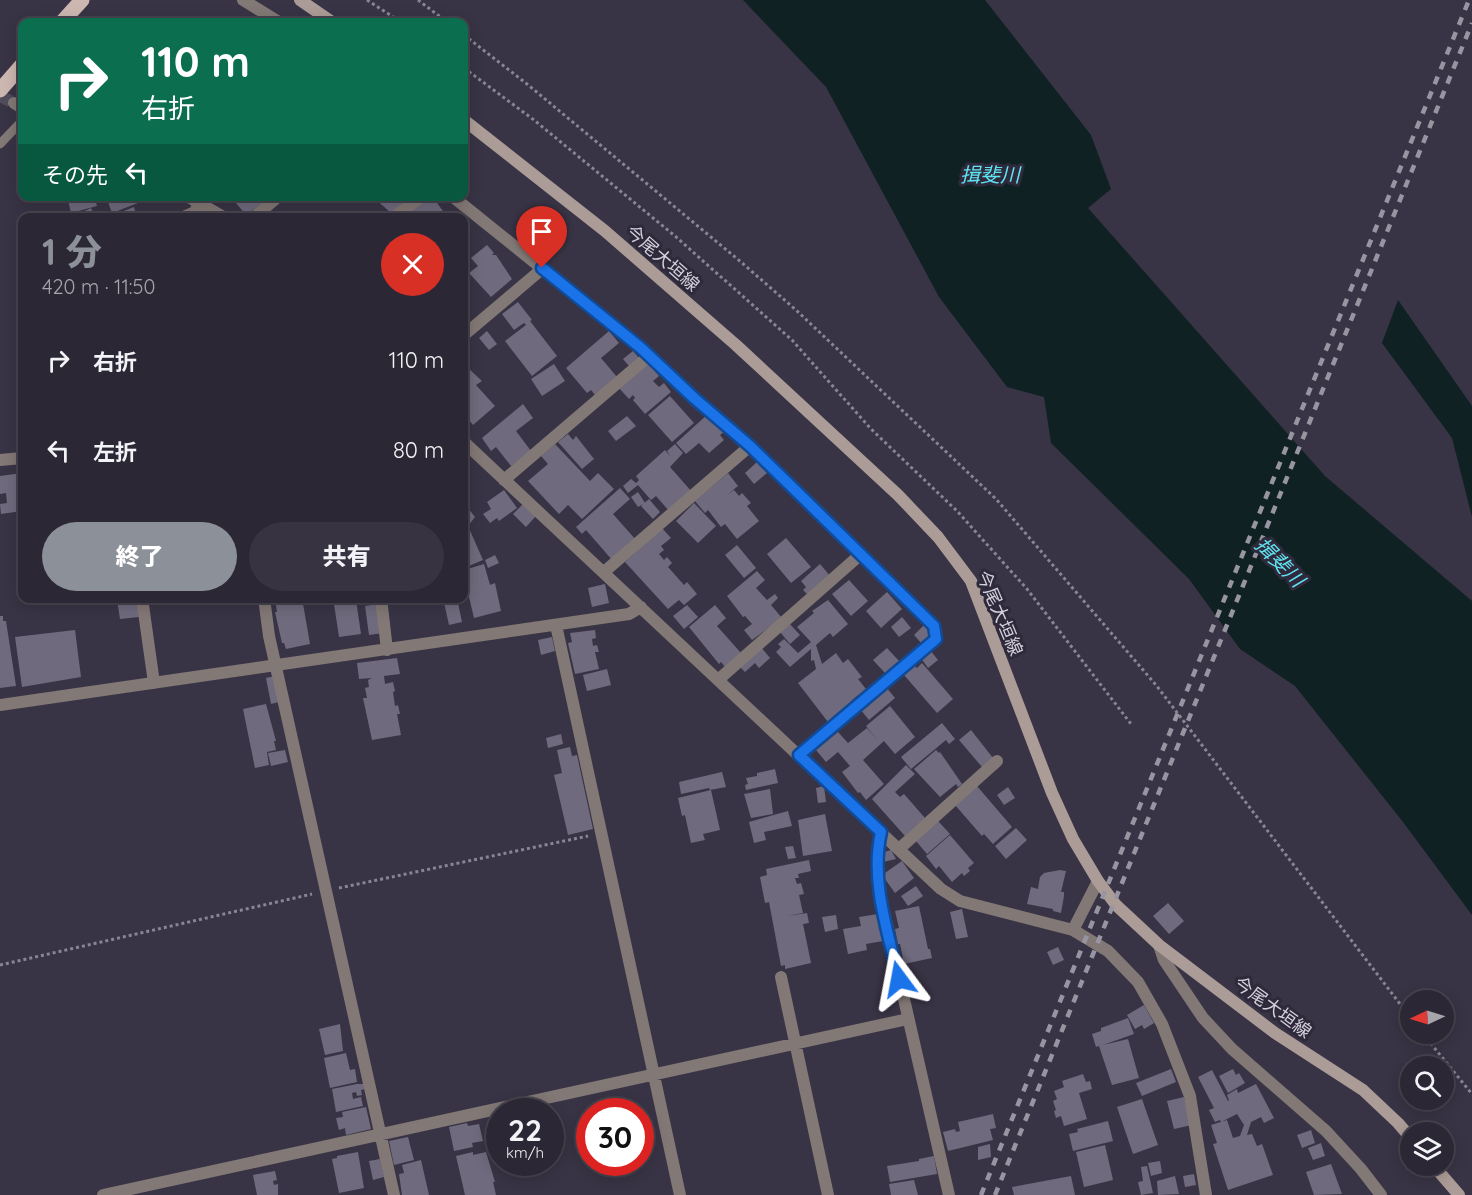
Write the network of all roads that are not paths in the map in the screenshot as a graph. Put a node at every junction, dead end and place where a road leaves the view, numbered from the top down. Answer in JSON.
{"nodes":[{"id":1,"x":82,"y":0,"type":"edge"},
{"id":2,"x":243,"y":0,"type":"edge"},
{"id":3,"x":300,"y":0,"type":"edge"},
{"id":4,"x":66,"y":18,"type":"edge"},
{"id":5,"x":272,"y":18,"type":"edge"},
{"id":6,"x":326,"y":18,"type":"edge"},
{"id":7,"x":18,"y":70,"type":"edge"},
{"id":8,"x":0,"y":90,"type":"edge"},
{"id":9,"x":468,"y":123,"type":"edge"},
{"id":10,"x":18,"y":125,"type":"edge"},
{"id":11,"x":0,"y":144,"type":"edge"},
{"id":12,"x":196,"y":201,"type":"edge"},
{"id":13,"x":273,"y":201,"type":"edge"},
{"id":14,"x":415,"y":201,"type":"edge"},
{"id":15,"x":458,"y":201,"type":"edge"},
{"id":16,"x":199,"y":203,"type":"junction"},
{"id":17,"x":193,"y":213,"type":"edge"},
{"id":18,"x":216,"y":213,"type":"edge"},
{"id":19,"x":259,"y":213,"type":"edge"},
{"id":20,"x":400,"y":213,"type":"edge"},
{"id":21,"x":542,"y":268,"type":"junction"},
{"id":22,"x":468,"y":332,"type":"edge"},
{"id":23,"x":649,"y":356,"type":"junction"},
{"id":24,"x":468,"y":446,"type":"edge"},
{"id":25,"x":750,"y":446,"type":"junction"},
{"id":26,"x":18,"y":458,"type":"edge"},
{"id":27,"x":0,"y":460,"type":"edge"},
{"id":28,"x":504,"y":480,"type":"junction"},
{"id":29,"x":861,"y":554,"type":"junction"},
{"id":30,"x":604,"y":572,"type":"junction"},
{"id":31,"x":143,"y":603,"type":"edge"},
{"id":32,"x":265,"y":603,"type":"edge"},
{"id":33,"x":382,"y":603,"type":"edge"},
{"id":34,"x":641,"y":606,"type":"junction"},
{"id":35,"x":556,"y":625,"type":"junction"},
{"id":36,"x":387,"y":650,"type":"junction"},
{"id":37,"x":277,"y":666,"type":"junction"},
{"id":38,"x":718,"y":680,"type":"junction"},
{"id":39,"x":154,"y":683,"type":"junction"},
{"id":40,"x":0,"y":705,"type":"edge"},
{"id":41,"x":799,"y":755,"type":"junction"},
{"id":42,"x":997,"y":761,"type":"dead end"},
{"id":43,"x":881,"y":832,"type":"junction"},
{"id":44,"x":899,"y":849,"type":"junction"},
{"id":45,"x":1098,"y":881,"type":"junction"},
{"id":46,"x":1073,"y":930,"type":"junction"},
{"id":47,"x":1159,"y":945,"type":"junction"},
{"id":48,"x":781,"y":977,"type":"dead end"},
{"id":49,"x":908,"y":1019,"type":"junction"},
{"id":50,"x":795,"y":1044,"type":"junction"},
{"id":51,"x":654,"y":1075,"type":"junction"},
{"id":52,"x":1400,"y":1125,"type":"edge"},
{"id":53,"x":381,"y":1135,"type":"junction"},
{"id":54,"x":1443,"y":1176,"type":"edge"},
{"id":55,"x":103,"y":1195,"type":"edge"},
{"id":56,"x":394,"y":1195,"type":"edge"},
{"id":57,"x":680,"y":1195,"type":"edge"},
{"id":58,"x":828,"y":1195,"type":"edge"},
{"id":59,"x":950,"y":1195,"type":"edge"},
{"id":60,"x":1206,"y":1195,"type":"edge"},
{"id":61,"x":1381,"y":1195,"type":"edge"},
{"id":62,"x":1460,"y":1195,"type":"edge"}],
"edges":[{"from":1,"to":4,"type":"main road"},
{"from":2,"to":5,"type":"street"},
{"from":3,"to":6,"type":"main road"},
{"from":7,"to":8,"type":"main road"},
{"from":9,"to":45,"type":"main road","name":"今尾大垣線"},
{"from":10,"to":11,"type":"lane"},
{"from":12,"to":16,"type":"street"},
{"from":13,"to":19,"type":"street"},
{"from":14,"to":20,"type":"street"},
{"from":15,"to":21,"type":"street"},
{"from":16,"to":17,"type":"street"},
{"from":16,"to":18,"type":"street"},
{"from":21,"to":22,"type":"street"},
{"from":21,"to":23,"type":"street"},
{"from":23,"to":25,"type":"street"},
{"from":23,"to":28,"type":"street"},
{"from":24,"to":28,"type":"street"},
{"from":25,"to":29,"type":"street"},
{"from":25,"to":30,"type":"street"},
{"from":26,"to":27,"type":"street"},
{"from":28,"to":30,"type":"street"},
{"from":29,"to":38,"type":"street"},
{"from":29,"to":41,"type":"street"},
{"from":30,"to":34,"type":"street"},
{"from":31,"to":39,"type":"street"},
{"from":32,"to":37,"type":"street"},
{"from":33,"to":36,"type":"street"},
{"from":34,"to":35,"type":"street"},
{"from":34,"to":38,"type":"street"},
{"from":35,"to":36,"type":"street"},
{"from":35,"to":51,"type":"street"},
{"from":36,"to":37,"type":"street"},
{"from":37,"to":39,"type":"street"},
{"from":37,"to":53,"type":"street"},
{"from":38,"to":41,"type":"street"},
{"from":39,"to":40,"type":"street"},
{"from":41,"to":43,"type":"street"},
{"from":42,"to":44,"type":"street"},
{"from":43,"to":44,"type":"street"},
{"from":43,"to":49,"type":"street"},
{"from":44,"to":46,"type":"street"},
{"from":45,"to":46,"type":"street"},
{"from":45,"to":47,"type":"main road","name":"今尾大垣線"},
{"from":46,"to":60,"type":"street"},
{"from":47,"to":52,"type":"main road","name":"今尾大垣線"},
{"from":47,"to":61,"type":"street"},
{"from":48,"to":50,"type":"street"},
{"from":49,"to":50,"type":"street"},
{"from":49,"to":59,"type":"street"},
{"from":50,"to":51,"type":"street"},
{"from":50,"to":58,"type":"street"},
{"from":51,"to":53,"type":"street"},
{"from":51,"to":57,"type":"street"},
{"from":53,"to":55,"type":"street"},
{"from":53,"to":56,"type":"street"},
{"from":54,"to":62,"type":"main road"}]}
